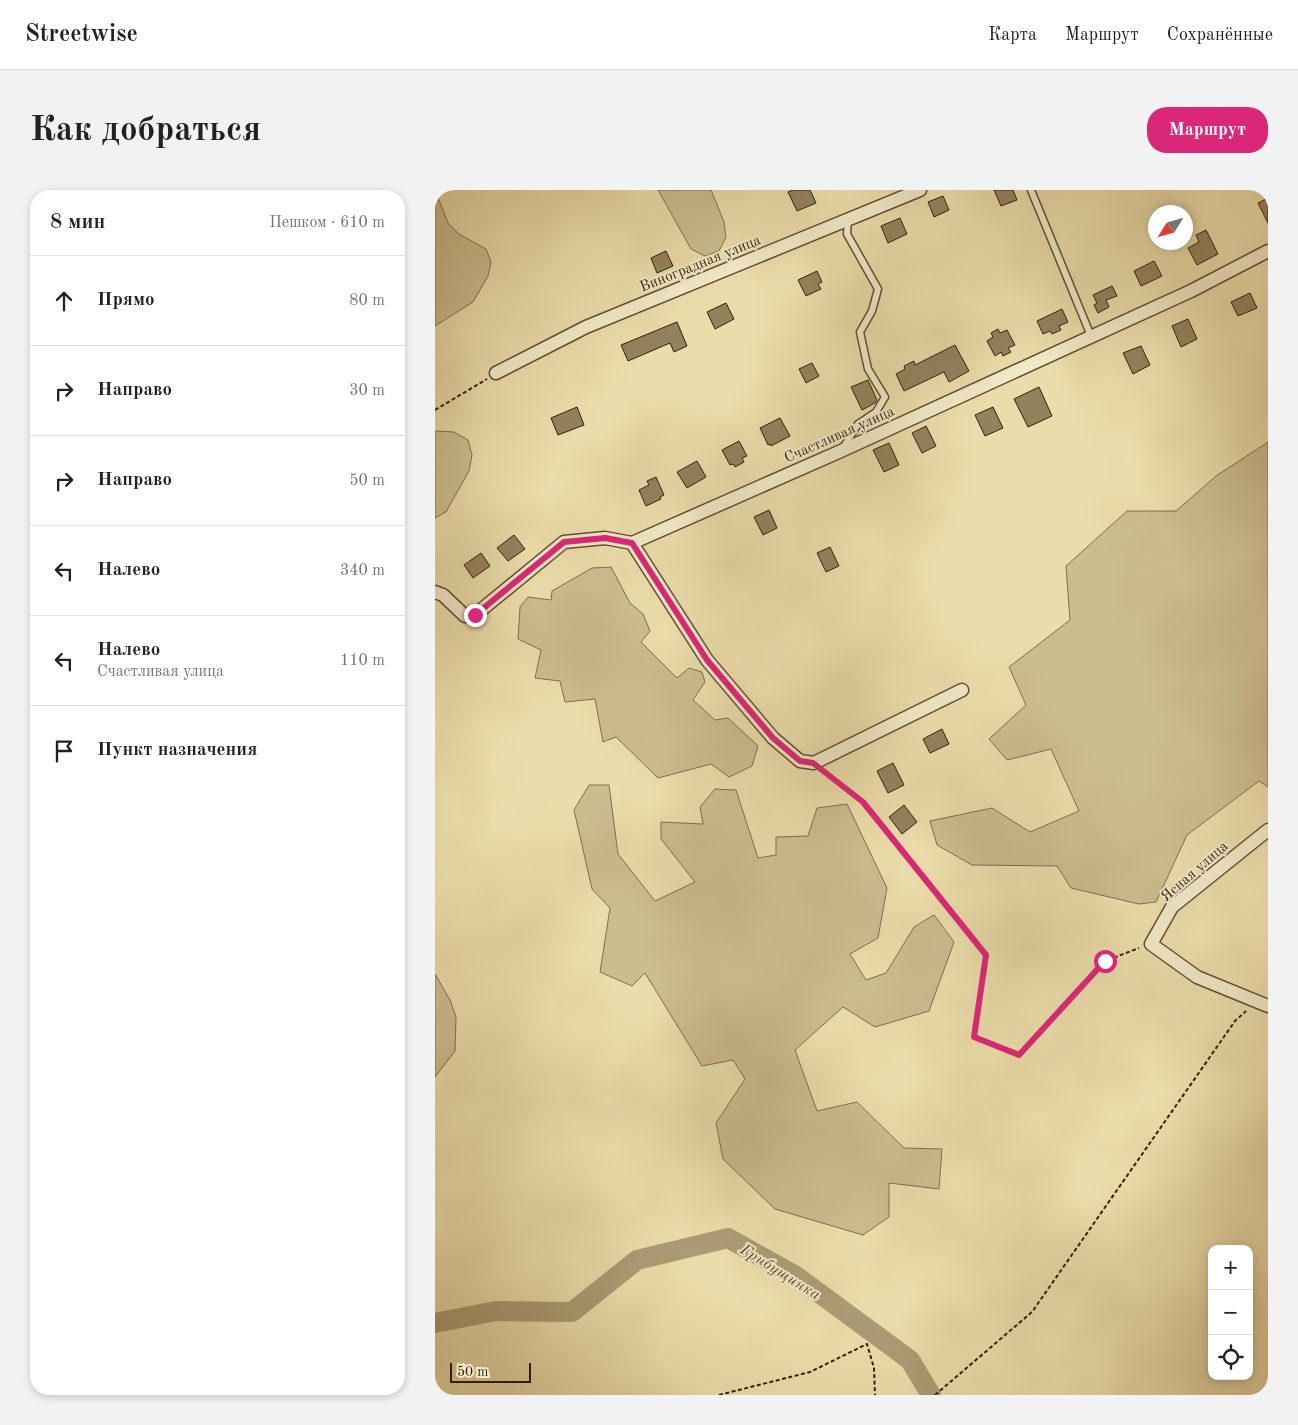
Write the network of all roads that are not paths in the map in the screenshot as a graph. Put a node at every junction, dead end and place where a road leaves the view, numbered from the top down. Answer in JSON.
{"nodes":[{"id":1,"x":920,"y":190,"type":"edge"},
{"id":2,"x":1031,"y":190,"type":"edge"},
{"id":3,"x":848,"y":219,"type":"junction"},
{"id":4,"x":1268,"y":251,"type":"edge"},
{"id":5,"x":1091,"y":336,"type":"junction"},
{"id":6,"x":496,"y":374,"type":"road end"},
{"id":7,"x":841,"y":451,"type":"junction"},
{"id":8,"x":632,"y":543,"type":"junction"},
{"id":9,"x":435,"y":592,"type":"edge"},
{"id":10,"x":962,"y":690,"type":"dead end"},
{"id":11,"x":1268,"y":830,"type":"edge"},
{"id":12,"x":1268,"y":1006,"type":"edge"}],
"edges":[{"from":1,"to":3,"type":"street","name":"Виноградная улица"},
{"from":2,"to":5,"type":"lane"},
{"from":3,"to":6,"type":"street","name":"Виноградная улица"},
{"from":3,"to":7,"type":"lane"},
{"from":4,"to":5,"type":"street","name":"Счастливая улица"},
{"from":5,"to":7,"type":"street","name":"Счастливая улица"},
{"from":7,"to":8,"type":"street","name":"Счастливая улица"},
{"from":8,"to":9,"type":"street"},
{"from":8,"to":10,"type":"street"},
{"from":11,"to":12,"type":"street","name":"Ясная улица"}]}
